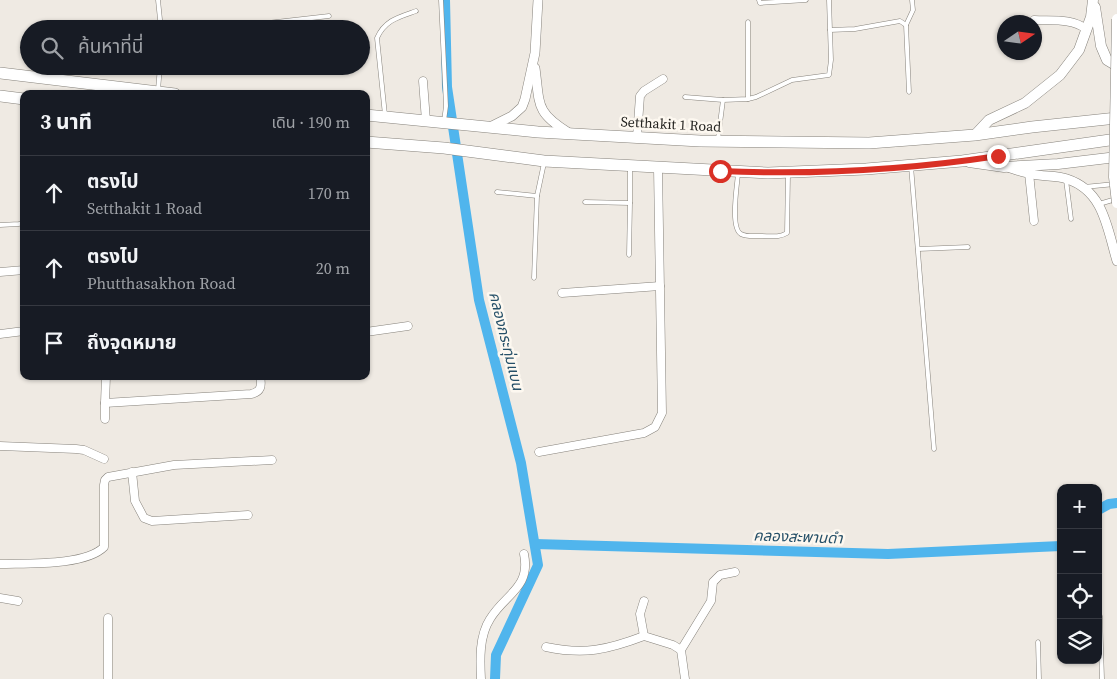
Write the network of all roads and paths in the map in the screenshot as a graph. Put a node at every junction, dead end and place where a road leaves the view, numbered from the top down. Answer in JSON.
{"nodes":[{"id":1,"x":158,"y":0,"type":"edge"},
{"id":2,"x":440,"y":0,"type":"edge"},
{"id":3,"x":538,"y":0,"type":"edge"},
{"id":4,"x":759,"y":0,"type":"edge"},
{"id":5,"x":806,"y":0,"type":"edge"},
{"id":6,"x":829,"y":0,"type":"edge"},
{"id":7,"x":912,"y":0,"type":"edge"},
{"id":8,"x":1094,"y":0,"type":"edge"},
{"id":9,"x":780,"y":1,"type":"edge"},
{"id":10,"x":416,"y":12,"type":"dead end"},
{"id":11,"x":329,"y":16,"type":"dead end"},
{"id":12,"x":1117,"y":19,"type":"edge"},
{"id":13,"x":160,"y":20,"type":"edge"},
{"id":14,"x":294,"y":20,"type":"edge"},
{"id":15,"x":1042,"y":20,"type":"edge"},
{"id":16,"x":748,"y":22,"type":"dead end"},
{"id":17,"x":906,"y":25,"type":"junction"},
{"id":18,"x":1086,"y":29,"type":"junction"},
{"id":19,"x":830,"y":30,"type":"junction"},
{"id":20,"x":534,"y":63,"type":"junction"},
{"id":21,"x":1117,"y":66,"type":"edge"},
{"id":22,"x":20,"y":72,"type":"edge"},
{"id":23,"x":0,"y":73,"type":"edge"},
{"id":24,"x":49,"y":75,"type":"edge"},
{"id":25,"x":159,"y":75,"type":"edge"},
{"id":26,"x":663,"y":79,"type":"dead end"},
{"id":27,"x":422,"y":81,"type":"dead end"},
{"id":28,"x":145,"y":90,"type":"edge"},
{"id":29,"x":158,"y":90,"type":"edge"},
{"id":30,"x":908,"y":92,"type":"dead end"},
{"id":31,"x":0,"y":96,"type":"edge"},
{"id":32,"x":685,"y":97,"type":"dead end"},
{"id":33,"x":20,"y":98,"type":"edge"},
{"id":34,"x":748,"y":99,"type":"junction"},
{"id":35,"x":723,"y":100,"type":"junction"},
{"id":36,"x":370,"y":115,"type":"edge"},
{"id":37,"x":385,"y":117,"type":"junction"},
{"id":38,"x":1117,"y":118,"type":"edge"},
{"id":39,"x":426,"y":121,"type":"junction"},
{"id":40,"x":446,"y":123,"type":"junction"},
{"id":41,"x":489,"y":128,"type":"junction"},
{"id":42,"x":570,"y":134,"type":"junction"},
{"id":43,"x":974,"y":135,"type":"junction"},
{"id":44,"x":636,"y":138,"type":"junction"},
{"id":45,"x":1117,"y":139,"type":"edge"},
{"id":46,"x":718,"y":141,"type":"junction"},
{"id":47,"x":370,"y":142,"type":"edge"},
{"id":48,"x":1117,"y":157,"type":"edge"},
{"id":49,"x":544,"y":161,"type":"junction"},
{"id":50,"x":962,"y":161,"type":"junction"},
{"id":51,"x":911,"y":166,"type":"junction"},
{"id":52,"x":630,"y":167,"type":"junction"},
{"id":53,"x":1004,"y":167,"type":"junction"},
{"id":54,"x":658,"y":168,"type":"junction"},
{"id":55,"x":738,"y":172,"type":"junction"},
{"id":56,"x":788,"y":172,"type":"junction"},
{"id":57,"x":1029,"y":173,"type":"junction"},
{"id":58,"x":1065,"y":178,"type":"junction"},
{"id":59,"x":1117,"y":184,"type":"edge"},
{"id":60,"x":1082,"y":187,"type":"junction"},
{"id":61,"x":496,"y":192,"type":"dead end"},
{"id":62,"x":537,"y":196,"type":"junction"},
{"id":63,"x":1117,"y":198,"type":"edge"},
{"id":64,"x":585,"y":202,"type":"dead end"},
{"id":65,"x":630,"y":203,"type":"junction"},
{"id":66,"x":1117,"y":203,"type":"edge"},
{"id":67,"x":1099,"y":204,"type":"junction"},
{"id":68,"x":1071,"y":219,"type":"dead end"},
{"id":69,"x":1034,"y":221,"type":"dead end"},
{"id":70,"x":20,"y":224,"type":"edge"},
{"id":71,"x":0,"y":225,"type":"edge"},
{"id":72,"x":968,"y":247,"type":"dead end"},
{"id":73,"x":918,"y":249,"type":"junction"},
{"id":74,"x":629,"y":256,"type":"dead end"},
{"id":75,"x":1117,"y":261,"type":"edge"},
{"id":76,"x":20,"y":270,"type":"edge"},
{"id":77,"x":0,"y":272,"type":"edge"},
{"id":78,"x":534,"y":278,"type":"dead end"},
{"id":79,"x":660,"y":286,"type":"junction"},
{"id":80,"x":562,"y":293,"type":"dead end"},
{"id":81,"x":408,"y":326,"type":"dead end"},
{"id":82,"x":370,"y":331,"type":"edge"},
{"id":83,"x":20,"y":332,"type":"edge"},
{"id":84,"x":0,"y":334,"type":"edge"},
{"id":85,"x":106,"y":380,"type":"edge"},
{"id":86,"x":261,"y":380,"type":"edge"},
{"id":87,"x":105,"y":403,"type":"junction"},
{"id":88,"x":104,"y":419,"type":"dead end"},
{"id":89,"x":0,"y":446,"type":"edge"},
{"id":90,"x":934,"y":449,"type":"dead end"},
{"id":91,"x":539,"y":452,"type":"dead end"},
{"id":92,"x":104,"y":459,"type":"dead end"},
{"id":93,"x":272,"y":460,"type":"dead end"},
{"id":94,"x":132,"y":472,"type":"junction"},
{"id":95,"x":248,"y":515,"type":"dead end"},
{"id":96,"x":524,"y":554,"type":"dead end"},
{"id":97,"x":0,"y":564,"type":"edge"},
{"id":98,"x":734,"y":572,"type":"dead end"},
{"id":99,"x":0,"y":598,"type":"edge"},
{"id":100,"x":18,"y":601,"type":"dead end"},
{"id":101,"x":644,"y":601,"type":"dead end"},
{"id":102,"x":108,"y":618,"type":"dead end"},
{"id":103,"x":1100,"y":619,"type":"edge"},
{"id":104,"x":644,"y":636,"type":"junction"},
{"id":105,"x":1038,"y":642,"type":"dead end"},
{"id":106,"x":546,"y":647,"type":"dead end"},
{"id":107,"x":681,"y":650,"type":"junction"},
{"id":108,"x":108,"y":679,"type":"edge"},
{"id":109,"x":481,"y":679,"type":"edge"},
{"id":110,"x":685,"y":679,"type":"edge"},
{"id":111,"x":1039,"y":679,"type":"edge"},
{"id":112,"x":1102,"y":679,"type":"edge"}],
"edges":[{"from":1,"to":13,"type":"lane"},
{"from":2,"to":40,"type":"lane"},
{"from":3,"to":20,"type":"street"},
{"from":4,"to":9,"type":"lane"},
{"from":5,"to":9,"type":"lane"},
{"from":6,"to":19,"type":"lane"},
{"from":7,"to":17,"type":"lane"},
{"from":8,"to":18,"type":"main road"},
{"from":8,"to":21,"type":"main road"},
{"from":10,"to":37,"type":"lane"},
{"from":11,"to":14,"type":"lane"},
{"from":12,"to":66,"type":"main road","bridge":true},
{"from":15,"to":18,"type":"street"},
{"from":16,"to":34,"type":"lane"},
{"from":17,"to":19,"type":"lane"},
{"from":17,"to":30,"type":"lane"},
{"from":18,"to":43,"type":"main road"},
{"from":19,"to":34,"type":"lane"},
{"from":20,"to":41,"type":"street"},
{"from":20,"to":42,"type":"street"},
{"from":22,"to":23,"type":"main road"},
{"from":24,"to":28,"type":"main road"},
{"from":25,"to":29,"type":"lane"},
{"from":26,"to":44,"type":"street"},
{"from":27,"to":39,"type":"street"},
{"from":31,"to":33,"type":"main road"},
{"from":32,"to":35,"type":"lane"},
{"from":34,"to":35,"type":"lane"},
{"from":35,"to":46,"type":"lane"},
{"from":36,"to":37,"type":"main road","name":"Setthakit 1 Road"},
{"from":37,"to":39,"type":"main road","name":"Setthakit 1 Road"},
{"from":38,"to":43,"type":"main road","name":"Setthakit 1 Road"},
{"from":39,"to":40,"type":"main road","name":"Setthakit 1 Road"},
{"from":40,"to":41,"type":"main road","name":"Setthakit 1 Road"},
{"from":41,"to":42,"type":"main road","name":"Setthakit 1 Road"},
{"from":42,"to":44,"type":"main road","name":"Setthakit 1 Road"},
{"from":43,"to":46,"type":"main road","name":"Setthakit 1 Road"},
{"from":44,"to":46,"type":"main road","name":"Setthakit 1 Road"},
{"from":45,"to":50,"type":"main road"},
{"from":47,"to":49,"type":"main road"},
{"from":48,"to":53,"type":"main road"},
{"from":49,"to":52,"type":"main road"},
{"from":49,"to":62,"type":"lane"},
{"from":50,"to":51,"type":"main road"},
{"from":50,"to":53,"type":"main road"},
{"from":51,"to":56,"type":"main road"},
{"from":51,"to":73,"type":"lane"},
{"from":52,"to":54,"type":"main road"},
{"from":52,"to":65,"type":"lane"},
{"from":53,"to":57,"type":"street"},
{"from":54,"to":55,"type":"main road"},
{"from":54,"to":79,"type":"street"},
{"from":55,"to":56,"type":"main road"},
{"from":55,"to":56,"type":"lane"},
{"from":57,"to":58,"type":"street"},
{"from":57,"to":69,"type":"street"},
{"from":58,"to":60,"type":"street"},
{"from":58,"to":68,"type":"lane"},
{"from":59,"to":60,"type":"lane"},
{"from":60,"to":67,"type":"street"},
{"from":61,"to":62,"type":"lane"},
{"from":62,"to":78,"type":"lane"},
{"from":63,"to":67,"type":"lane"},
{"from":64,"to":65,"type":"lane"},
{"from":65,"to":74,"type":"lane"},
{"from":67,"to":75,"type":"street"},
{"from":70,"to":71,"type":"lane"},
{"from":72,"to":73,"type":"lane"},
{"from":73,"to":90,"type":"lane"},
{"from":76,"to":77,"type":"street"},
{"from":79,"to":80,"type":"street"},
{"from":79,"to":91,"type":"street"},
{"from":81,"to":82,"type":"street"},
{"from":83,"to":84,"type":"street"},
{"from":85,"to":87,"type":"street"},
{"from":86,"to":87,"type":"street"},
{"from":87,"to":88,"type":"street"},
{"from":89,"to":92,"type":"street"},
{"from":93,"to":94,"type":"street"},
{"from":94,"to":95,"type":"street"},
{"from":94,"to":97,"type":"street"},
{"from":96,"to":109,"type":"street"},
{"from":98,"to":107,"type":"street"},
{"from":99,"to":100,"type":"street"},
{"from":101,"to":104,"type":"street"},
{"from":102,"to":108,"type":"street"},
{"from":103,"to":112,"type":"lane"},
{"from":104,"to":106,"type":"street"},
{"from":104,"to":107,"type":"street"},
{"from":105,"to":111,"type":"lane"},
{"from":107,"to":110,"type":"street"}]}
